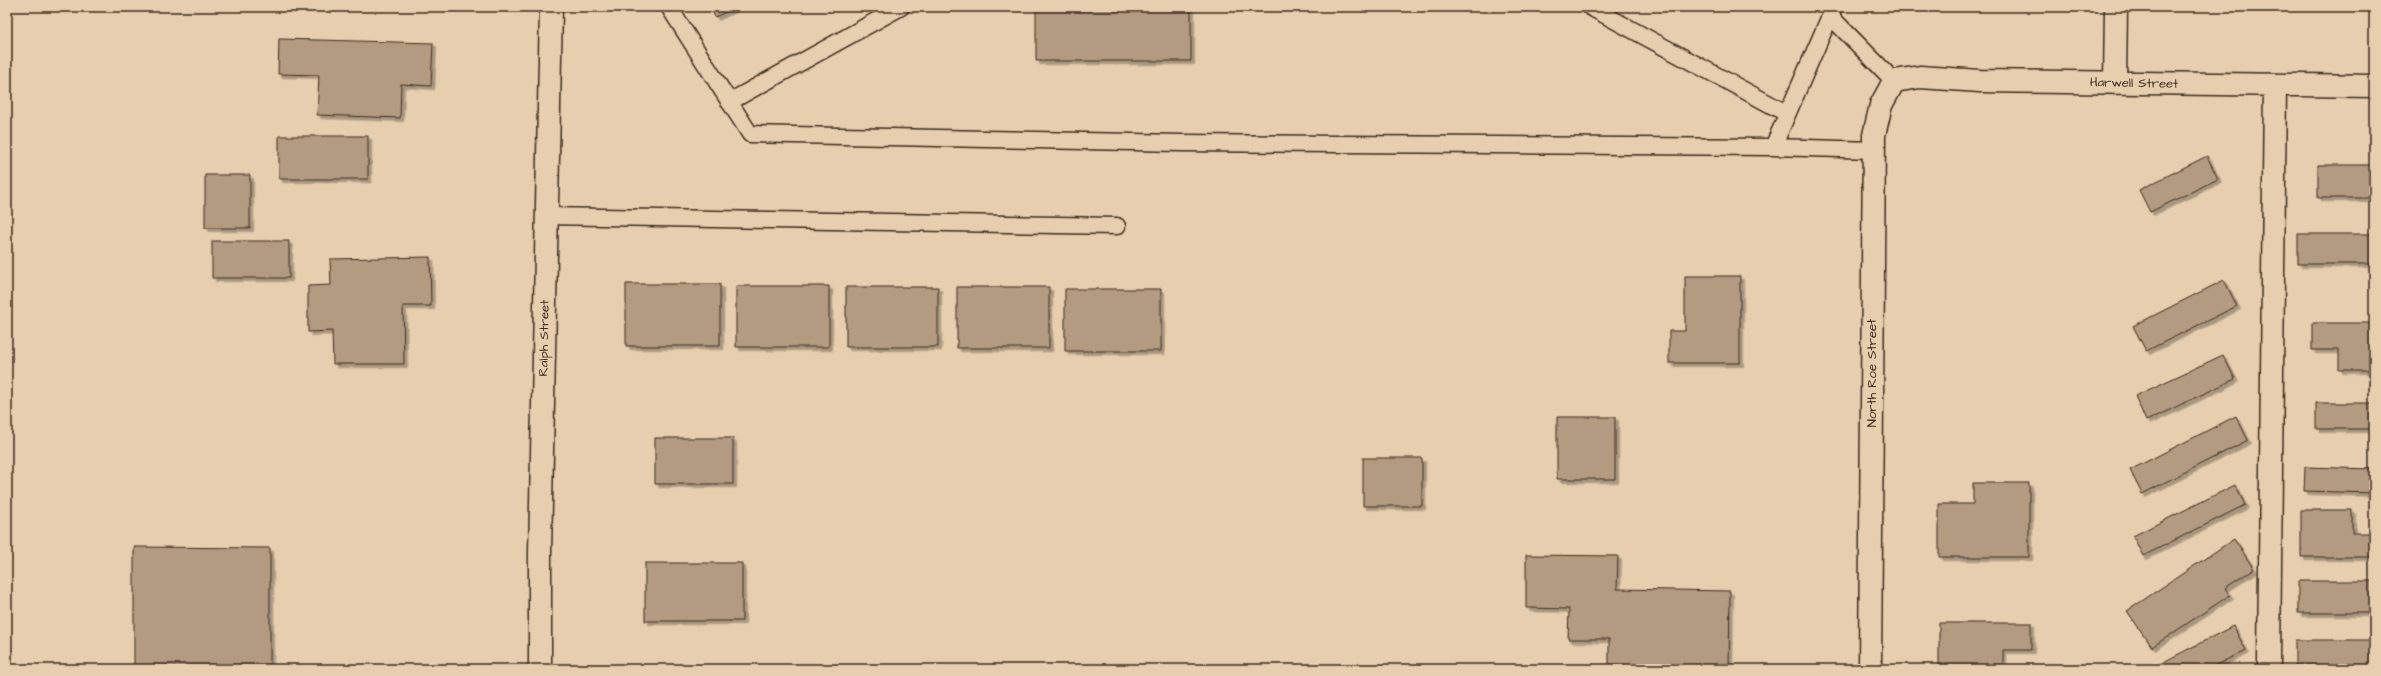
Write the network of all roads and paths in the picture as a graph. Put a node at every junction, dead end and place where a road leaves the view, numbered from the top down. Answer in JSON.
{"nodes":[{"id":1,"x":551,"y":7,"type":"edge"},
{"id":2,"x":669,"y":7,"type":"edge"},
{"id":3,"x":901,"y":7,"type":"edge"},
{"id":4,"x":1590,"y":7,"type":"edge"},
{"id":5,"x":2116,"y":7,"type":"edge"},
{"id":6,"x":1832,"y":12,"type":"edge"},
{"id":7,"x":1894,"y":81,"type":"junction"},
{"id":8,"x":2114,"y":83,"type":"junction"},
{"id":9,"x":2275,"y":85,"type":"junction"},
{"id":10,"x":2374,"y":86,"type":"edge"},
{"id":11,"x":730,"y":102,"type":"junction"},
{"id":12,"x":1786,"y":113,"type":"junction"},
{"id":13,"x":1773,"y":146,"type":"junction"},
{"id":14,"x":1874,"y":150,"type":"junction"},
{"id":15,"x":547,"y":216,"type":"junction"},
{"id":16,"x":1117,"y":226,"type":"dead end"},
{"id":17,"x":2269,"y":662,"type":"dead end"},
{"id":18,"x":540,"y":669,"type":"edge"},
{"id":19,"x":1870,"y":669,"type":"edge"}],
"edges":[{"from":1,"to":15,"type":"street","name":"Ralph Street"},
{"from":2,"to":11,"type":"lane"},
{"from":3,"to":11,"type":"lane"},
{"from":4,"to":12,"type":"lane"},
{"from":5,"to":8,"type":"street"},
{"from":6,"to":7,"type":"lane"},
{"from":6,"to":12,"type":"lane"},
{"from":7,"to":8,"type":"street","name":"Harwell Street"},
{"from":7,"to":14,"type":"street","name":"North Roe Street"},
{"from":8,"to":9,"type":"street","name":"Harwell Street"},
{"from":9,"to":10,"type":"street","name":"Harwell Street"},
{"from":9,"to":17,"type":"street"},
{"from":11,"to":13,"type":"lane"},
{"from":12,"to":13,"type":"lane"},
{"from":13,"to":14,"type":"lane"},
{"from":14,"to":19,"type":"street","name":"North Roe Street"},
{"from":15,"to":16,"type":"lane"},
{"from":15,"to":18,"type":"street","name":"Ralph Street"}]}
